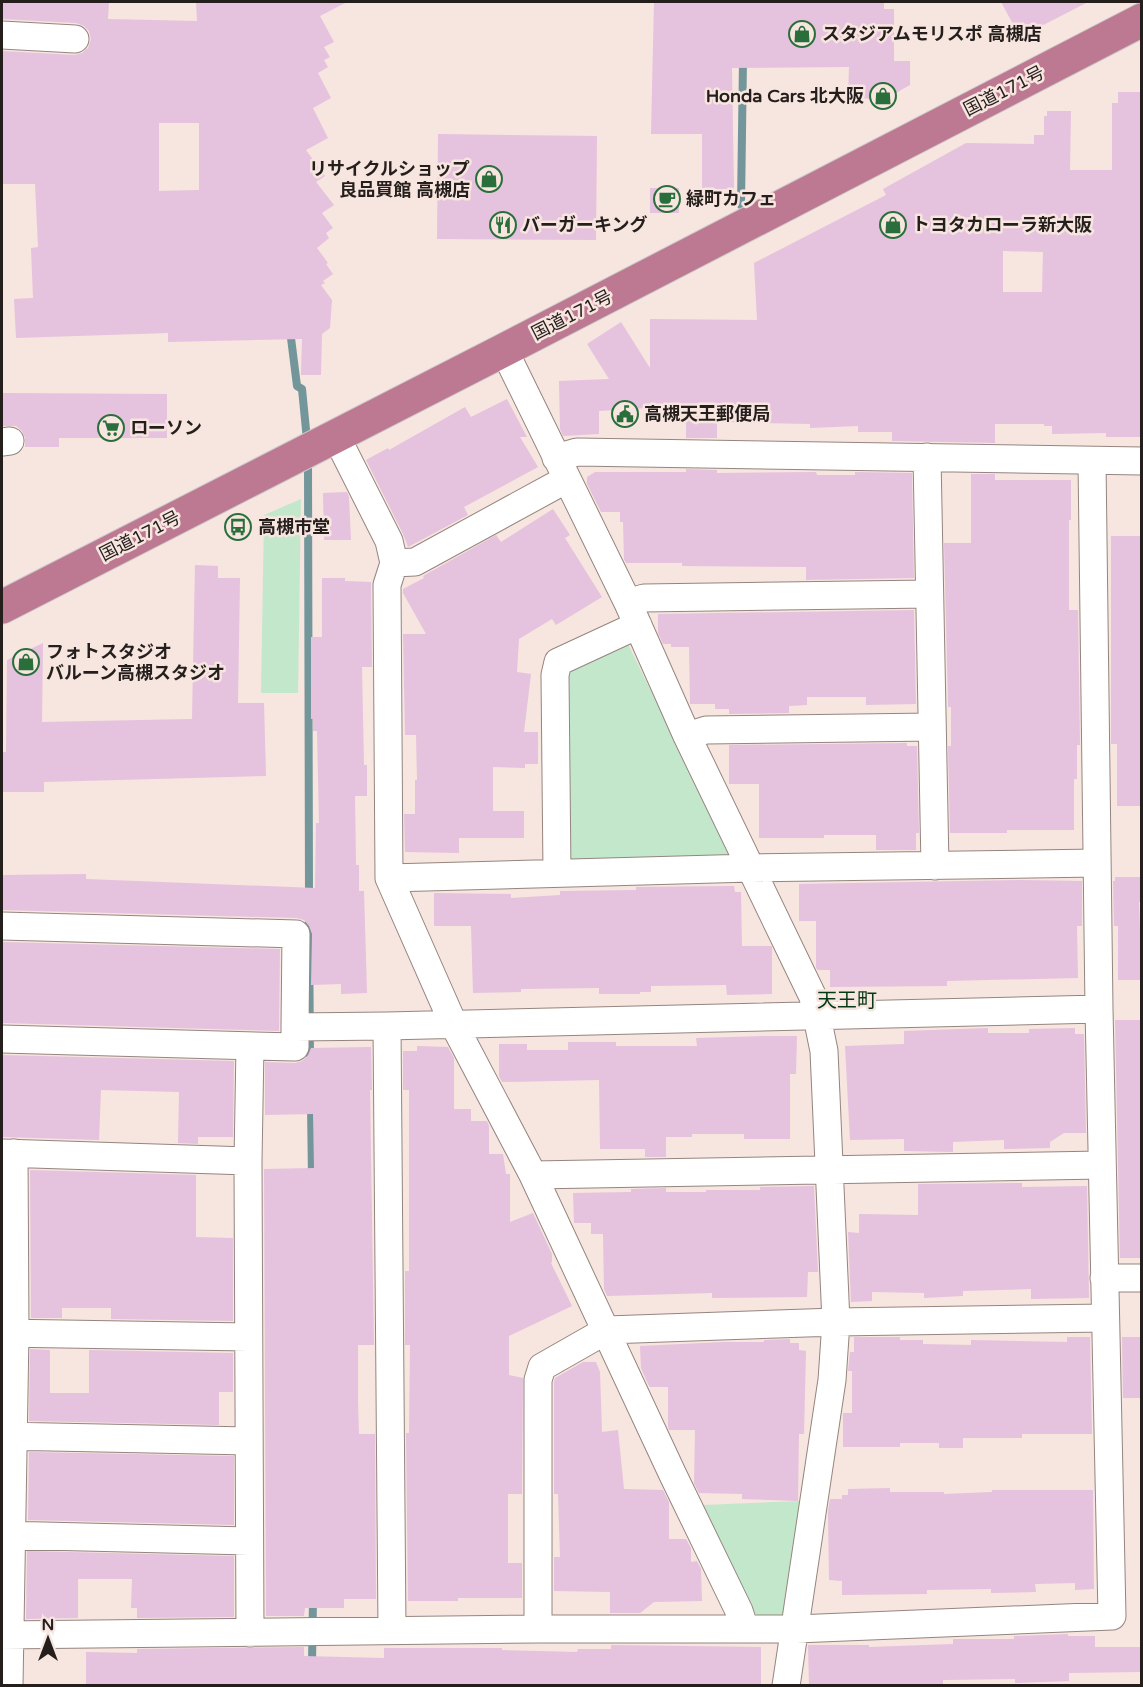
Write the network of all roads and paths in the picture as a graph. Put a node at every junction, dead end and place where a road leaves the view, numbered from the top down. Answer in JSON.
{"nodes":[{"id":1,"x":1142,"y":20,"type":"edge"},
{"id":2,"x":2,"y":35,"type":"edge"},
{"id":3,"x":75,"y":39,"type":"dead end"},
{"id":4,"x":504,"y":350,"type":"junction"},
{"id":5,"x":336,"y":436,"type":"junction"},
{"id":6,"x":927,"y":457,"type":"junction"},
{"id":7,"x":1092,"y":461,"type":"junction"},
{"id":8,"x":1142,"y":461,"type":"edge"},
{"id":9,"x":562,"y":468,"type":"junction"},
{"id":10,"x":394,"y":563,"type":"junction"},
{"id":11,"x":929,"y":594,"type":"junction"},
{"id":12,"x":2,"y":607,"type":"edge"},
{"id":13,"x":633,"y":614,"type":"junction"},
{"id":14,"x":932,"y":727,"type":"junction"},
{"id":15,"x":687,"y":736,"type":"junction"},
{"id":16,"x":1097,"y":863,"type":"junction"},
{"id":17,"x":935,"y":866,"type":"junction"},
{"id":18,"x":751,"y":868,"type":"junction"},
{"id":19,"x":557,"y":873,"type":"junction"},
{"id":20,"x":389,"y":878,"type":"junction"},
{"id":21,"x":2,"y":926,"type":"edge"},
{"id":22,"x":1099,"y":1009,"type":"junction"},
{"id":23,"x":817,"y":1017,"type":"junction"},
{"id":24,"x":453,"y":1023,"type":"junction"},
{"id":25,"x":295,"y":1026,"type":"junction"},
{"id":26,"x":387,"y":1026,"type":"junction"},
{"id":27,"x":2,"y":1039,"type":"edge"},
{"id":28,"x":250,"y":1046,"type":"junction"},
{"id":29,"x":8,"y":1153,"type":"edge"},
{"id":30,"x":248,"y":1161,"type":"junction"},
{"id":31,"x":1102,"y":1165,"type":"junction"},
{"id":32,"x":828,"y":1170,"type":"junction"},
{"id":33,"x":533,"y":1175,"type":"junction"},
{"id":34,"x":1104,"y":1278,"type":"junction"},
{"id":35,"x":1142,"y":1278,"type":"edge"},
{"id":36,"x":1105,"y":1318,"type":"junction"},
{"id":37,"x":836,"y":1322,"type":"junction"},
{"id":38,"x":607,"y":1330,"type":"junction"},
{"id":39,"x":8,"y":1333,"type":"edge"},
{"id":40,"x":248,"y":1337,"type":"junction"},
{"id":41,"x":7,"y":1436,"type":"edge"},
{"id":42,"x":249,"y":1440,"type":"junction"},
{"id":43,"x":6,"y":1535,"type":"edge"},
{"id":44,"x":249,"y":1540,"type":"junction"},
{"id":45,"x":538,"y":1629,"type":"junction"},
{"id":46,"x":745,"y":1629,"type":"junction"},
{"id":47,"x":796,"y":1629,"type":"junction"},
{"id":48,"x":392,"y":1630,"type":"junction"},
{"id":49,"x":250,"y":1633,"type":"junction"},
{"id":50,"x":5,"y":1635,"type":"edge"},
{"id":51,"x":9,"y":1686,"type":"edge"},
{"id":52,"x":786,"y":1686,"type":"edge"}],
"edges":[{"from":1,"to":4,"type":"highway","name":"国道171号"},
{"from":2,"to":3,"type":"street"},
{"from":4,"to":5,"type":"highway","name":"国道171号"},
{"from":4,"to":9,"type":"street"},
{"from":5,"to":10,"type":"street"},
{"from":5,"to":12,"type":"highway","name":"国道171号"},
{"from":6,"to":7,"type":"street"},
{"from":6,"to":9,"type":"street"},
{"from":6,"to":11,"type":"street"},
{"from":7,"to":8,"type":"street"},
{"from":7,"to":16,"type":"street"},
{"from":9,"to":10,"type":"street"},
{"from":9,"to":13,"type":"street"},
{"from":10,"to":20,"type":"street"},
{"from":11,"to":13,"type":"street"},
{"from":11,"to":14,"type":"street"},
{"from":13,"to":15,"type":"street"},
{"from":13,"to":19,"type":"street"},
{"from":14,"to":15,"type":"street"},
{"from":14,"to":17,"type":"street"},
{"from":15,"to":18,"type":"street"},
{"from":16,"to":17,"type":"street"},
{"from":16,"to":22,"type":"street"},
{"from":17,"to":18,"type":"street"},
{"from":18,"to":19,"type":"street"},
{"from":18,"to":23,"type":"street"},
{"from":19,"to":20,"type":"street"},
{"from":20,"to":24,"type":"street"},
{"from":21,"to":25,"type":"street"},
{"from":22,"to":23,"type":"street"},
{"from":22,"to":31,"type":"street"},
{"from":23,"to":24,"type":"street"},
{"from":23,"to":32,"type":"street"},
{"from":24,"to":26,"type":"street"},
{"from":24,"to":33,"type":"street"},
{"from":25,"to":26,"type":"street"},
{"from":25,"to":28,"type":"street"},
{"from":26,"to":48,"type":"street"},
{"from":27,"to":28,"type":"street"},
{"from":28,"to":30,"type":"street"},
{"from":29,"to":30,"type":"street"},
{"from":29,"to":39,"type":"street"},
{"from":30,"to":40,"type":"street"},
{"from":31,"to":32,"type":"street"},
{"from":31,"to":34,"type":"street"},
{"from":32,"to":33,"type":"street"},
{"from":32,"to":37,"type":"street"},
{"from":33,"to":38,"type":"street"},
{"from":34,"to":35,"type":"street"},
{"from":34,"to":36,"type":"street"},
{"from":36,"to":37,"type":"street"},
{"from":36,"to":47,"type":"street"},
{"from":37,"to":38,"type":"street"},
{"from":37,"to":47,"type":"street"},
{"from":38,"to":45,"type":"street"},
{"from":38,"to":46,"type":"street"},
{"from":39,"to":40,"type":"street"},
{"from":39,"to":41,"type":"street"},
{"from":40,"to":42,"type":"street"},
{"from":41,"to":42,"type":"street"},
{"from":41,"to":43,"type":"street"},
{"from":42,"to":44,"type":"street"},
{"from":43,"to":44,"type":"street"},
{"from":43,"to":50,"type":"street"},
{"from":44,"to":49,"type":"street"},
{"from":45,"to":46,"type":"street"},
{"from":45,"to":48,"type":"street"},
{"from":46,"to":47,"type":"street"},
{"from":47,"to":52,"type":"street"},
{"from":48,"to":49,"type":"street"},
{"from":49,"to":50,"type":"street"},
{"from":50,"to":51,"type":"street"}]}
